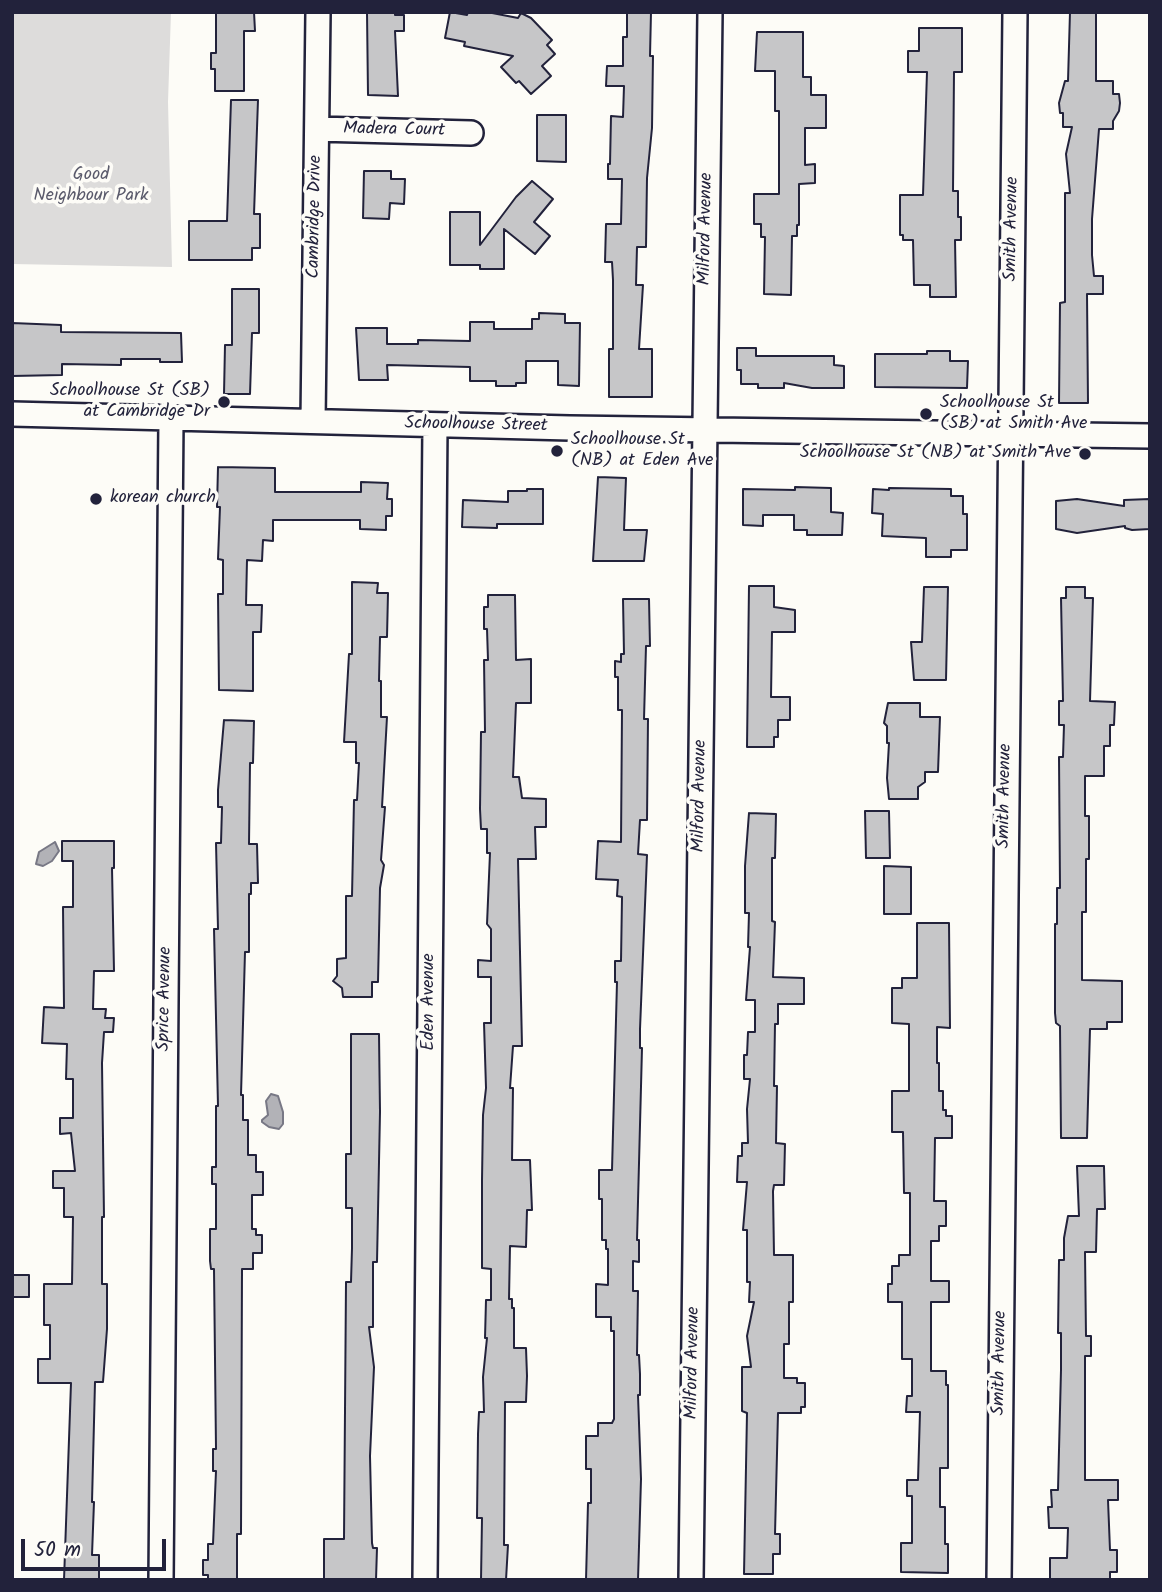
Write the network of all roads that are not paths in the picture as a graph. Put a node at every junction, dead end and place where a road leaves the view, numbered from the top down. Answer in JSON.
{"nodes":[{"id":1,"x":318,"y":12,"type":"edge"},
{"id":2,"x":710,"y":12,"type":"edge"},
{"id":3,"x":1015,"y":12,"type":"edge"},
{"id":4,"x":317,"y":129,"type":"junction"},
{"id":5,"x":471,"y":133,"type":"dead end"},
{"id":6,"x":12,"y":414,"type":"edge"},
{"id":7,"x":171,"y":419,"type":"junction"},
{"id":8,"x":313,"y":421,"type":"junction"},
{"id":9,"x":435,"y":425,"type":"junction"},
{"id":10,"x":705,"y":430,"type":"junction"},
{"id":11,"x":1011,"y":434,"type":"junction"},
{"id":12,"x":1150,"y":436,"type":"edge"},
{"id":13,"x":161,"y":1580,"type":"edge"},
{"id":14,"x":425,"y":1580,"type":"edge"},
{"id":15,"x":691,"y":1580,"type":"edge"},
{"id":16,"x":999,"y":1580,"type":"edge"}],
"edges":[{"from":1,"to":4,"type":"street","name":"Cambridge Drive"},
{"from":2,"to":10,"type":"street","name":"Milford Avenue"},
{"from":3,"to":11,"type":"street","name":"Smith Avenue"},
{"from":4,"to":5,"type":"street","name":"Madera Court"},
{"from":4,"to":8,"type":"street","name":"Cambridge Drive"},
{"from":6,"to":7,"type":"street","name":"Schoolhouse Street"},
{"from":7,"to":8,"type":"street","name":"Schoolhouse Street"},
{"from":7,"to":13,"type":"street","name":"Sprice Avenue"},
{"from":8,"to":9,"type":"street","name":"Schoolhouse Street"},
{"from":9,"to":10,"type":"street","name":"Schoolhouse Street"},
{"from":9,"to":14,"type":"street","name":"Eden Avenue"},
{"from":10,"to":11,"type":"street","name":"Schoolhouse Street"},
{"from":10,"to":15,"type":"street","name":"Milford Avenue"},
{"from":11,"to":12,"type":"street","name":"Schoolhouse Street"},
{"from":11,"to":16,"type":"street","name":"Smith Avenue"}]}
